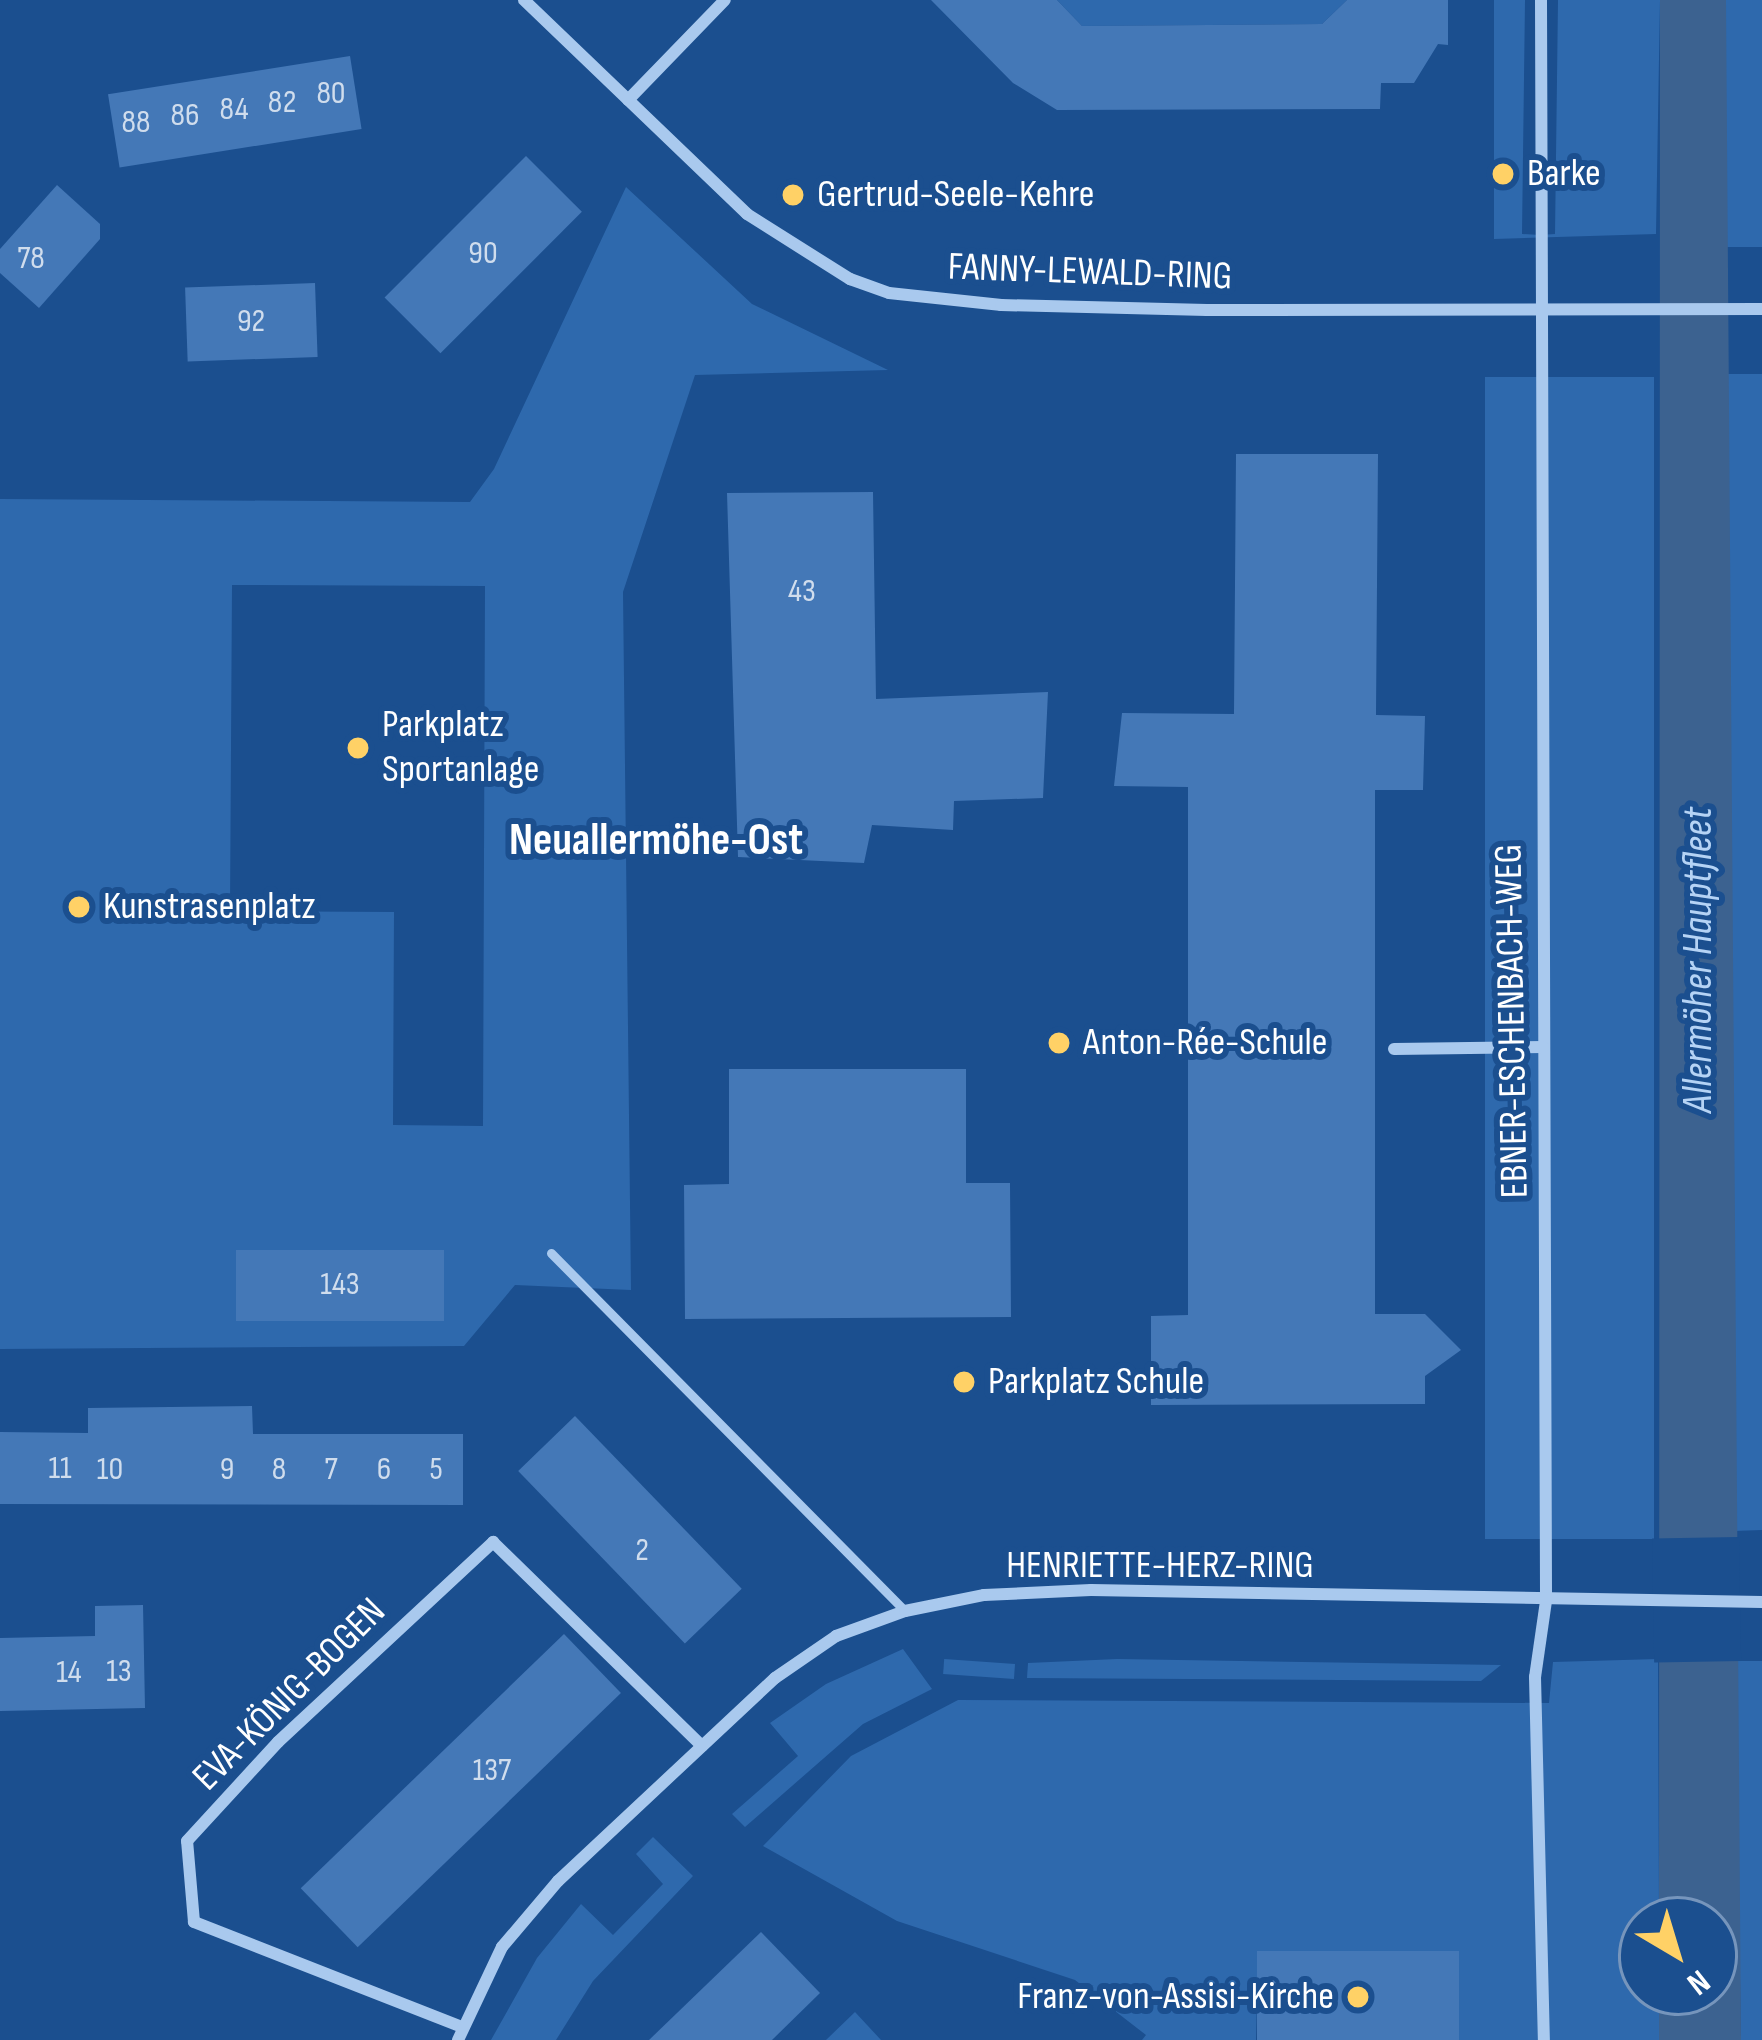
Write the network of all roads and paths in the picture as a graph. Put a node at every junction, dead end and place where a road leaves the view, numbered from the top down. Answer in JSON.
{"nodes":[{"id":1,"x":524,"y":0,"type":"edge"},
{"id":2,"x":725,"y":0,"type":"edge"},
{"id":3,"x":1540,"y":0,"type":"edge"},
{"id":4,"x":628,"y":100,"type":"junction"},
{"id":5,"x":1540,"y":309,"type":"junction"},
{"id":6,"x":1762,"y":309,"type":"edge"},
{"id":7,"x":1543,"y":1047,"type":"junction"},
{"id":8,"x":1394,"y":1049,"type":"dead end"},
{"id":9,"x":551,"y":1253,"type":"dead end"},
{"id":10,"x":1546,"y":1601,"type":"junction"},
{"id":11,"x":1762,"y":1602,"type":"edge"},
{"id":12,"x":905,"y":1611,"type":"junction"},
{"id":13,"x":702,"y":1746,"type":"junction"},
{"id":14,"x":460,"y":2033,"type":"edge"},
{"id":15,"x":1544,"y":2040,"type":"edge"}],
"edges":[{"from":1,"to":4,"type":"street","name":"FANNY-LEWALD-RING"},
{"from":2,"to":4,"type":"street"},
{"from":3,"to":5,"type":"street","name":"EBNER-ESCHENBACH-WEG"},
{"from":4,"to":5,"type":"street","name":"FANNY-LEWALD-RING"},
{"from":5,"to":6,"type":"street","name":"FANNY-LEWALD-RING"},
{"from":5,"to":7,"type":"street","name":"EBNER-ESCHENBACH-WEG"},
{"from":7,"to":8,"type":"street"},
{"from":7,"to":10,"type":"street","name":"EBNER-ESCHENBACH-WEG"},
{"from":9,"to":12,"type":"lane"},
{"from":10,"to":11,"type":"street","name":"HENRIETTE-HERZ-RING"},
{"from":10,"to":12,"type":"street","name":"HENRIETTE-HERZ-RING"},
{"from":10,"to":15,"type":"street","name":"EBNER-ESCHENBACH-WEG"},
{"from":12,"to":13,"type":"street","name":"HENRIETTE-HERZ-RING"},
{"from":13,"to":14,"type":"street","name":"HENRIETTE-HERZ-RING"},
{"from":13,"to":14,"type":"street","name":"EVA-KÖNIG-BOGEN"}]}
